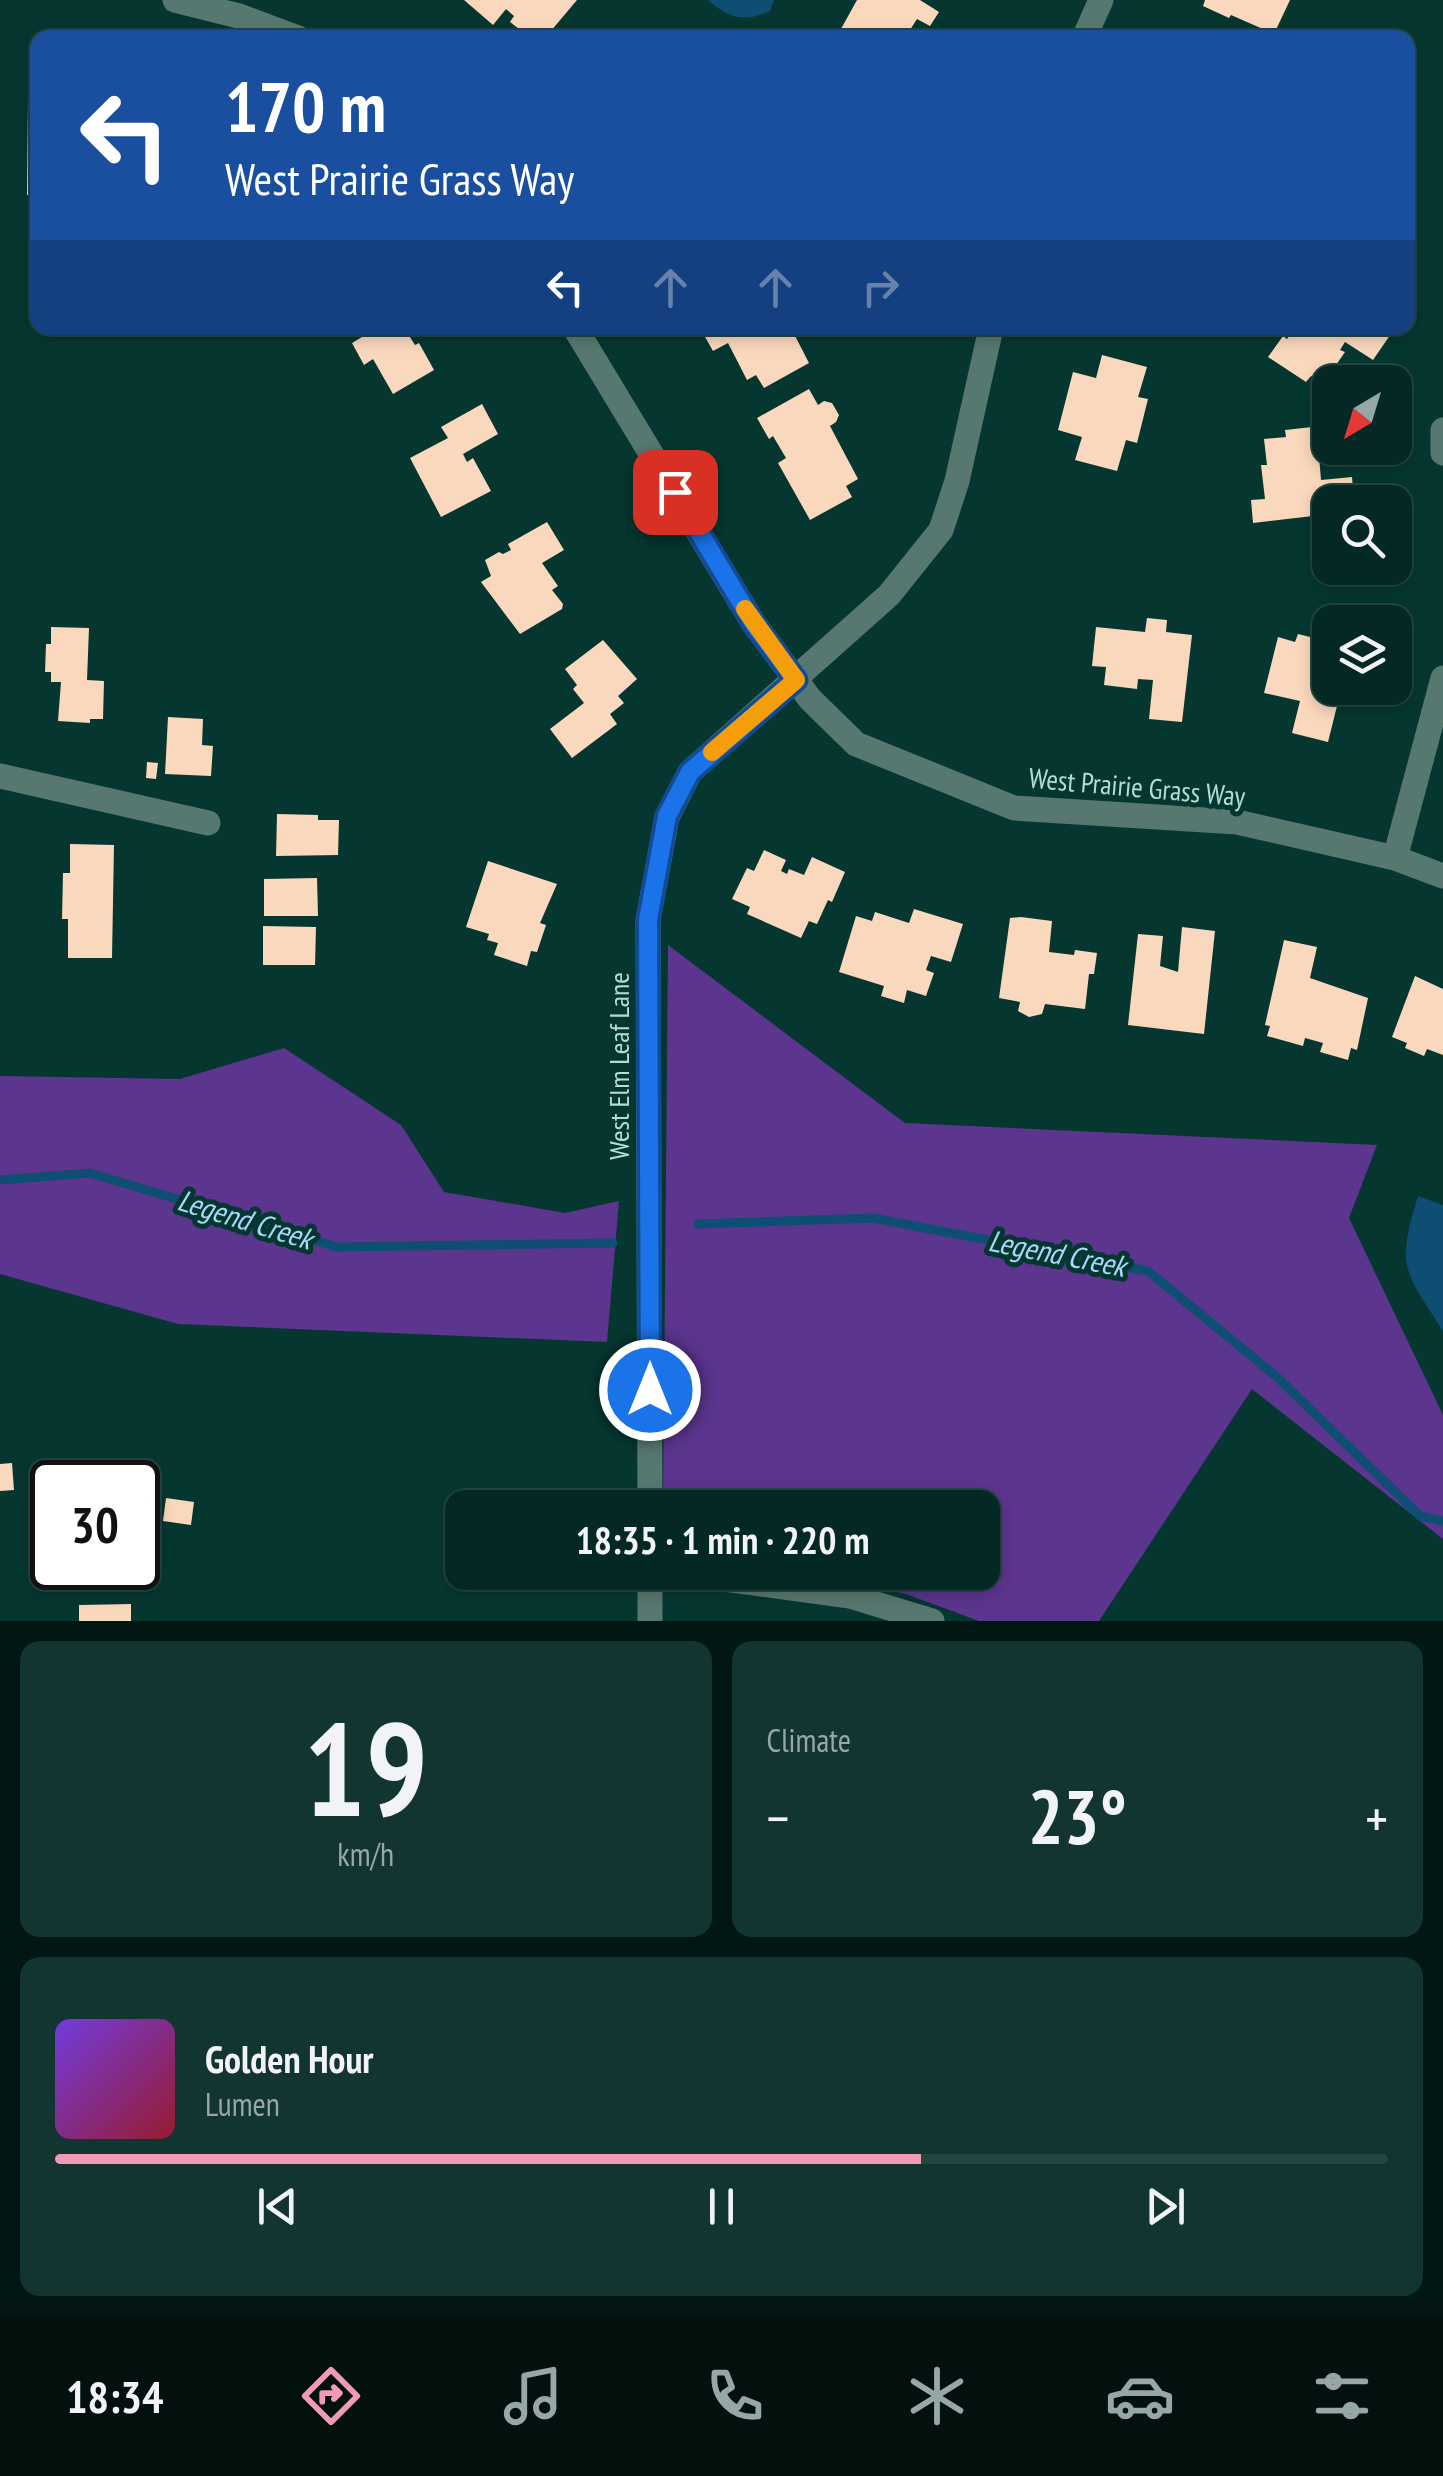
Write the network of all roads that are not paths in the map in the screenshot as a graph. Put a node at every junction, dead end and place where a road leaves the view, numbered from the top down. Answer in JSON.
{"nodes":[{"id":1,"x":175,"y":0,"type":"edge"},
{"id":2,"x":1101,"y":0,"type":"edge"},
{"id":3,"x":240,"y":8,"type":"edge"},
{"id":4,"x":283,"y":30,"type":"edge"},
{"id":5,"x":1088,"y":30,"type":"edge"},
{"id":6,"x":579,"y":335,"type":"edge"},
{"id":7,"x":989,"y":335,"type":"edge"},
{"id":8,"x":1443,"y":430,"type":"edge"},
{"id":9,"x":1443,"y":453,"type":"edge"},
{"id":10,"x":1443,"y":678,"type":"edge"},
{"id":11,"x":796,"y":680,"type":"junction"},
{"id":12,"x":0,"y":776,"type":"edge"},
{"id":13,"x":208,"y":823,"type":"dead end"},
{"id":14,"x":1395,"y":858,"type":"junction"},
{"id":15,"x":1443,"y":876,"type":"edge"},
{"id":16,"x":650,"y":1490,"type":"edge"},
{"id":17,"x":650,"y":1590,"type":"edge"},
{"id":18,"x":805,"y":1590,"type":"edge"},
{"id":19,"x":650,"y":1621,"type":"edge"},
{"id":20,"x":932,"y":1621,"type":"edge"}],
"edges":[{"from":1,"to":3,"type":"street"},
{"from":2,"to":5,"type":"street"},
{"from":3,"to":4,"type":"street"},
{"from":6,"to":11,"type":"street","name":"West Prairie Grass Way"},
{"from":7,"to":11,"type":"street","name":"West Elm Leaf Lane"},
{"from":8,"to":9,"type":"street"},
{"from":10,"to":14,"type":"street"},
{"from":11,"to":14,"type":"street","name":"West Prairie Grass Way"},
{"from":11,"to":16,"type":"street","name":"West Elm Leaf Lane"},
{"from":12,"to":13,"type":"street"},
{"from":14,"to":15,"type":"street","name":"West Prairie Grass Way"},
{"from":17,"to":19,"type":"street"},
{"from":18,"to":20,"type":"street"}]}
